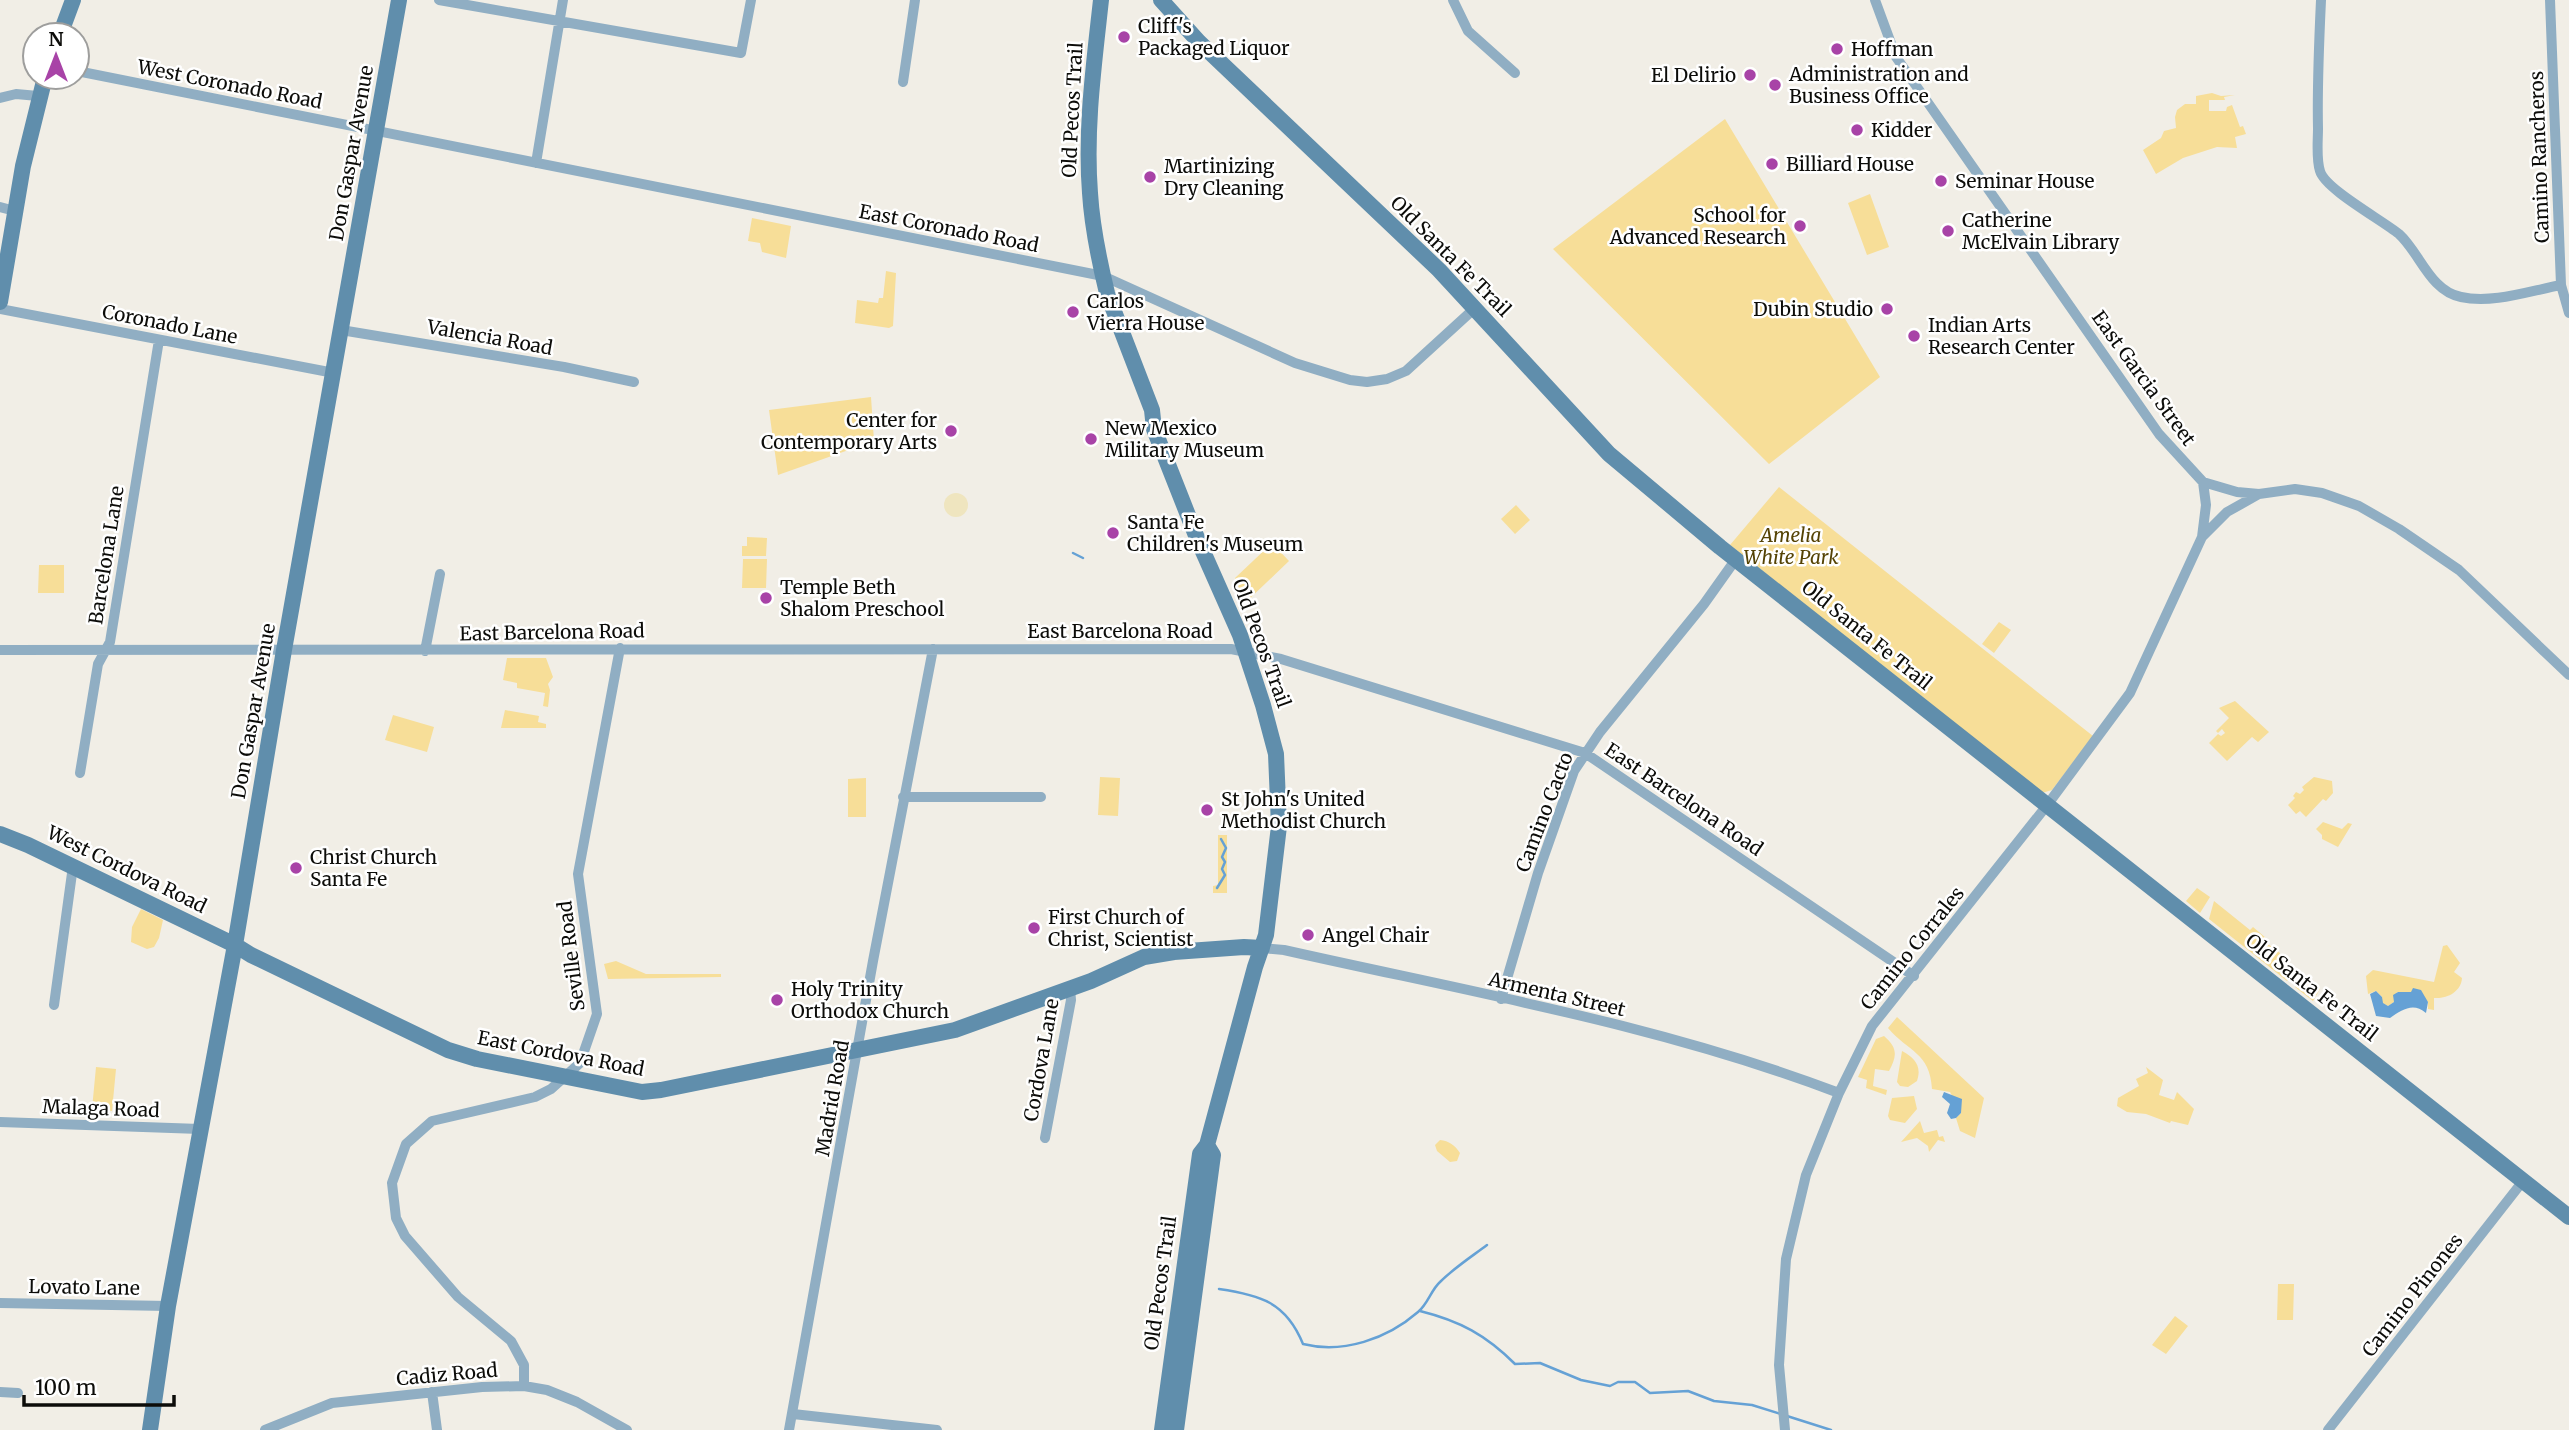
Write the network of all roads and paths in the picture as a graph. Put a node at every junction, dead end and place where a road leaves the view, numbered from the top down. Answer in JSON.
{"nodes":[{"id":1,"x":73,"y":0,"type":"edge"},
{"id":2,"x":399,"y":0,"type":"edge"},
{"id":3,"x":439,"y":0,"type":"edge"},
{"id":4,"x":563,"y":0,"type":"edge"},
{"id":5,"x":751,"y":0,"type":"edge"},
{"id":6,"x":915,"y":0,"type":"edge"},
{"id":7,"x":1101,"y":0,"type":"edge"},
{"id":8,"x":1160,"y":0,"type":"edge"},
{"id":9,"x":1452,"y":0,"type":"edge"},
{"id":10,"x":1875,"y":0,"type":"edge"},
{"id":11,"x":2321,"y":0,"type":"edge"},
{"id":12,"x":2550,"y":0,"type":"edge"},
{"id":13,"x":559,"y":20,"type":"junction"},
{"id":14,"x":65,"y":21,"type":"edge"},
{"id":15,"x":1515,"y":73,"type":"dead end"},
{"id":16,"x":91,"y":74,"type":"edge"},
{"id":17,"x":903,"y":82,"type":"dead end"},
{"id":18,"x":40,"y":91,"type":"edge"},
{"id":19,"x":38,"y":96,"type":"junction"},
{"id":20,"x":0,"y":98,"type":"edge"},
{"id":21,"x":377,"y":130,"type":"junction"},
{"id":22,"x":536,"y":163,"type":"junction"},
{"id":23,"x":8,"y":209,"type":"edge"},
{"id":24,"x":1103,"y":276,"type":"junction"},
{"id":25,"x":2,"y":283,"type":"edge"},
{"id":26,"x":2561,"y":285,"type":"junction"},
{"id":27,"x":0,"y":303,"type":"edge"},
{"id":28,"x":1475,"y":308,"type":"junction"},
{"id":29,"x":0,"y":309,"type":"edge"},
{"id":30,"x":2569,"y":313,"type":"edge"},
{"id":31,"x":341,"y":330,"type":"junction"},
{"id":32,"x":159,"y":340,"type":"junction"},
{"id":33,"x":334,"y":373,"type":"junction"},
{"id":34,"x":634,"y":382,"type":"dead end"},
{"id":35,"x":2203,"y":482,"type":"junction"},
{"id":36,"x":2259,"y":494,"type":"junction"},
{"id":37,"x":2202,"y":537,"type":"junction"},
{"id":38,"x":1736,"y":559,"type":"junction"},
{"id":39,"x":440,"y":574,"type":"dead end"},
{"id":40,"x":620,"y":648,"type":"junction"},
{"id":41,"x":933,"y":649,"type":"junction"},
{"id":42,"x":0,"y":650,"type":"edge"},
{"id":43,"x":284,"y":650,"type":"junction"},
{"id":44,"x":425,"y":651,"type":"junction"},
{"id":45,"x":105,"y":652,"type":"junction"},
{"id":46,"x":1245,"y":652,"type":"junction"},
{"id":47,"x":2569,"y":675,"type":"edge"},
{"id":48,"x":1585,"y":753,"type":"junction"},
{"id":49,"x":80,"y":773,"type":"dead end"},
{"id":50,"x":1041,"y":796,"type":"dead end"},
{"id":51,"x":903,"y":797,"type":"junction"},
{"id":52,"x":2048,"y":804,"type":"junction"},
{"id":53,"x":0,"y":834,"type":"edge"},
{"id":54,"x":73,"y":866,"type":"junction"},
{"id":55,"x":235,"y":945,"type":"junction"},
{"id":56,"x":1262,"y":948,"type":"junction"},
{"id":57,"x":1914,"y":976,"type":"junction"},
{"id":58,"x":1070,"y":988,"type":"junction"},
{"id":59,"x":1501,"y":999,"type":"junction"},
{"id":60,"x":54,"y":1006,"type":"dead end"},
{"id":61,"x":858,"y":1050,"type":"junction"},
{"id":62,"x":566,"y":1077,"type":"junction"},
{"id":63,"x":1839,"y":1093,"type":"junction"},
{"id":64,"x":0,"y":1122,"type":"edge"},
{"id":65,"x":200,"y":1129,"type":"junction"},
{"id":66,"x":1045,"y":1138,"type":"dead end"},
{"id":67,"x":1207,"y":1145,"type":"junction"},
{"id":68,"x":2523,"y":1181,"type":"junction"},
{"id":69,"x":2569,"y":1217,"type":"edge"},
{"id":70,"x":0,"y":1303,"type":"edge"},
{"id":71,"x":168,"y":1306,"type":"junction"},
{"id":72,"x":524,"y":1386,"type":"junction"},
{"id":73,"x":0,"y":1392,"type":"edge"},
{"id":74,"x":432,"y":1392,"type":"junction"},
{"id":75,"x":18,"y":1393,"type":"dead end"},
{"id":76,"x":793,"y":1413,"type":"junction"},
{"id":77,"x":150,"y":1430,"type":"edge"},
{"id":78,"x":265,"y":1430,"type":"edge"},
{"id":79,"x":437,"y":1430,"type":"edge"},
{"id":80,"x":627,"y":1430,"type":"edge"},
{"id":81,"x":789,"y":1430,"type":"edge"},
{"id":82,"x":937,"y":1430,"type":"edge"},
{"id":83,"x":1162,"y":1430,"type":"edge"},
{"id":84,"x":1176,"y":1430,"type":"edge"},
{"id":85,"x":1785,"y":1430,"type":"edge"},
{"id":86,"x":2328,"y":1430,"type":"edge"}],
"edges":[{"from":1,"to":14,"type":"street"},
{"from":2,"to":21,"type":"street","name":"Don Gaspar Avenue"},
{"from":3,"to":13,"type":"street"},
{"from":4,"to":13,"type":"street"},
{"from":5,"to":13,"type":"street"},
{"from":6,"to":17,"type":"street"},
{"from":7,"to":24,"type":"street","name":"Old Pecos Trail"},
{"from":8,"to":28,"type":"street","name":"Old Santa Fe Trail"},
{"from":9,"to":15,"type":"street"},
{"from":10,"to":35,"type":"street","name":"East Garcia Street"},
{"from":11,"to":26,"type":"street"},
{"from":12,"to":26,"type":"street","name":"Camino Rancheros"},
{"from":13,"to":22,"type":"street"},
{"from":16,"to":21,"type":"street","name":"West Coronado Road"},
{"from":18,"to":19,"type":"street"},
{"from":19,"to":20,"type":"street"},
{"from":19,"to":23,"type":"street"},
{"from":21,"to":22,"type":"street","name":"East Coronado Road"},
{"from":21,"to":31,"type":"street","name":"Don Gaspar Avenue"},
{"from":22,"to":24,"type":"street","name":"East Coronado Road"},
{"from":23,"to":25,"type":"street"},
{"from":24,"to":28,"type":"street","name":"East Coronado Road"},
{"from":24,"to":46,"type":"street","name":"Old Pecos Trail"},
{"from":25,"to":27,"type":"street"},
{"from":26,"to":30,"type":"street","name":"Camino Rancheros"},
{"from":28,"to":38,"type":"street","name":"Old Santa Fe Trail"},
{"from":29,"to":32,"type":"street","name":"Coronado Lane"},
{"from":31,"to":33,"type":"street","name":"Don Gaspar Avenue"},
{"from":31,"to":34,"type":"street","name":"Valencia Road"},
{"from":32,"to":33,"type":"street","name":"Coronado Lane"},
{"from":32,"to":45,"type":"street","name":"Barcelona Lane"},
{"from":33,"to":43,"type":"street","name":"Don Gaspar Avenue"},
{"from":35,"to":36,"type":"street"},
{"from":35,"to":37,"type":"street","name":"Camino Corrales"},
{"from":36,"to":37,"type":"street","name":"Camino Corrales"},
{"from":36,"to":47,"type":"street"},
{"from":37,"to":52,"type":"street","name":"Camino Corrales"},
{"from":38,"to":48,"type":"street","name":"Camino Cacto"},
{"from":38,"to":52,"type":"street","name":"Old Santa Fe Trail"},
{"from":39,"to":44,"type":"street"},
{"from":40,"to":41,"type":"street","name":"East Barcelona Road"},
{"from":40,"to":44,"type":"street","name":"East Barcelona Road"},
{"from":40,"to":62,"type":"street","name":"Seville Road"},
{"from":41,"to":46,"type":"street","name":"East Barcelona Road"},
{"from":41,"to":51,"type":"street","name":"Madrid Road"},
{"from":42,"to":45,"type":"street","name":"East Barcelona Road"},
{"from":43,"to":44,"type":"street","name":"East Barcelona Road"},
{"from":43,"to":45,"type":"street","name":"East Barcelona Road"},
{"from":43,"to":55,"type":"street","name":"Don Gaspar Avenue"},
{"from":45,"to":49,"type":"street","name":"Barcelona Lane"},
{"from":46,"to":48,"type":"street","name":"East Barcelona Road"},
{"from":46,"to":56,"type":"street","name":"Old Pecos Trail"},
{"from":48,"to":57,"type":"street","name":"East Barcelona Road"},
{"from":48,"to":59,"type":"street","name":"Camino Cacto"},
{"from":50,"to":51,"type":"street"},
{"from":51,"to":61,"type":"street","name":"Madrid Road"},
{"from":52,"to":57,"type":"street","name":"Camino Corrales"},
{"from":52,"to":68,"type":"street","name":"Old Santa Fe Trail"},
{"from":53,"to":54,"type":"street","name":"West Cordova Road"},
{"from":54,"to":55,"type":"street","name":"West Cordova Road"},
{"from":54,"to":60,"type":"street"},
{"from":55,"to":62,"type":"street","name":"East Cordova Road"},
{"from":55,"to":65,"type":"street","name":"Don Gaspar Avenue"},
{"from":56,"to":58,"type":"street","name":"East Cordova Road"},
{"from":56,"to":59,"type":"street","name":"Armenta Street"},
{"from":56,"to":67,"type":"street","name":"Old Pecos Trail"},
{"from":57,"to":63,"type":"street","name":"Camino Corrales"},
{"from":58,"to":61,"type":"street","name":"East Cordova Road"},
{"from":58,"to":66,"type":"street","name":"Cordova Lane"},
{"from":59,"to":63,"type":"street","name":"Armenta Street"},
{"from":61,"to":62,"type":"street","name":"East Cordova Road"},
{"from":61,"to":76,"type":"street","name":"Madrid Road"},
{"from":62,"to":72,"type":"street","name":"Seville Road"},
{"from":63,"to":85,"type":"street","name":"Camino Corrales"},
{"from":64,"to":65,"type":"street","name":"Malaga Road"},
{"from":65,"to":71,"type":"street","name":"Don Gaspar Avenue"},
{"from":67,"to":83,"type":"street","name":"Old Pecos Trail"},
{"from":67,"to":84,"type":"street","name":"Old Pecos Trail"},
{"from":68,"to":69,"type":"street","name":"Old Santa Fe Trail"},
{"from":68,"to":86,"type":"street","name":"Camino Pinones"},
{"from":70,"to":71,"type":"street","name":"Lovato Lane"},
{"from":71,"to":77,"type":"street","name":"Don Gaspar Avenue"},
{"from":72,"to":74,"type":"street","name":"Cadiz Road"},
{"from":72,"to":80,"type":"street","name":"Cadiz Road"},
{"from":73,"to":75,"type":"street"},
{"from":74,"to":78,"type":"street","name":"Cadiz Road"},
{"from":74,"to":79,"type":"street"},
{"from":76,"to":81,"type":"street","name":"Madrid Road"},
{"from":76,"to":82,"type":"street"}]}
